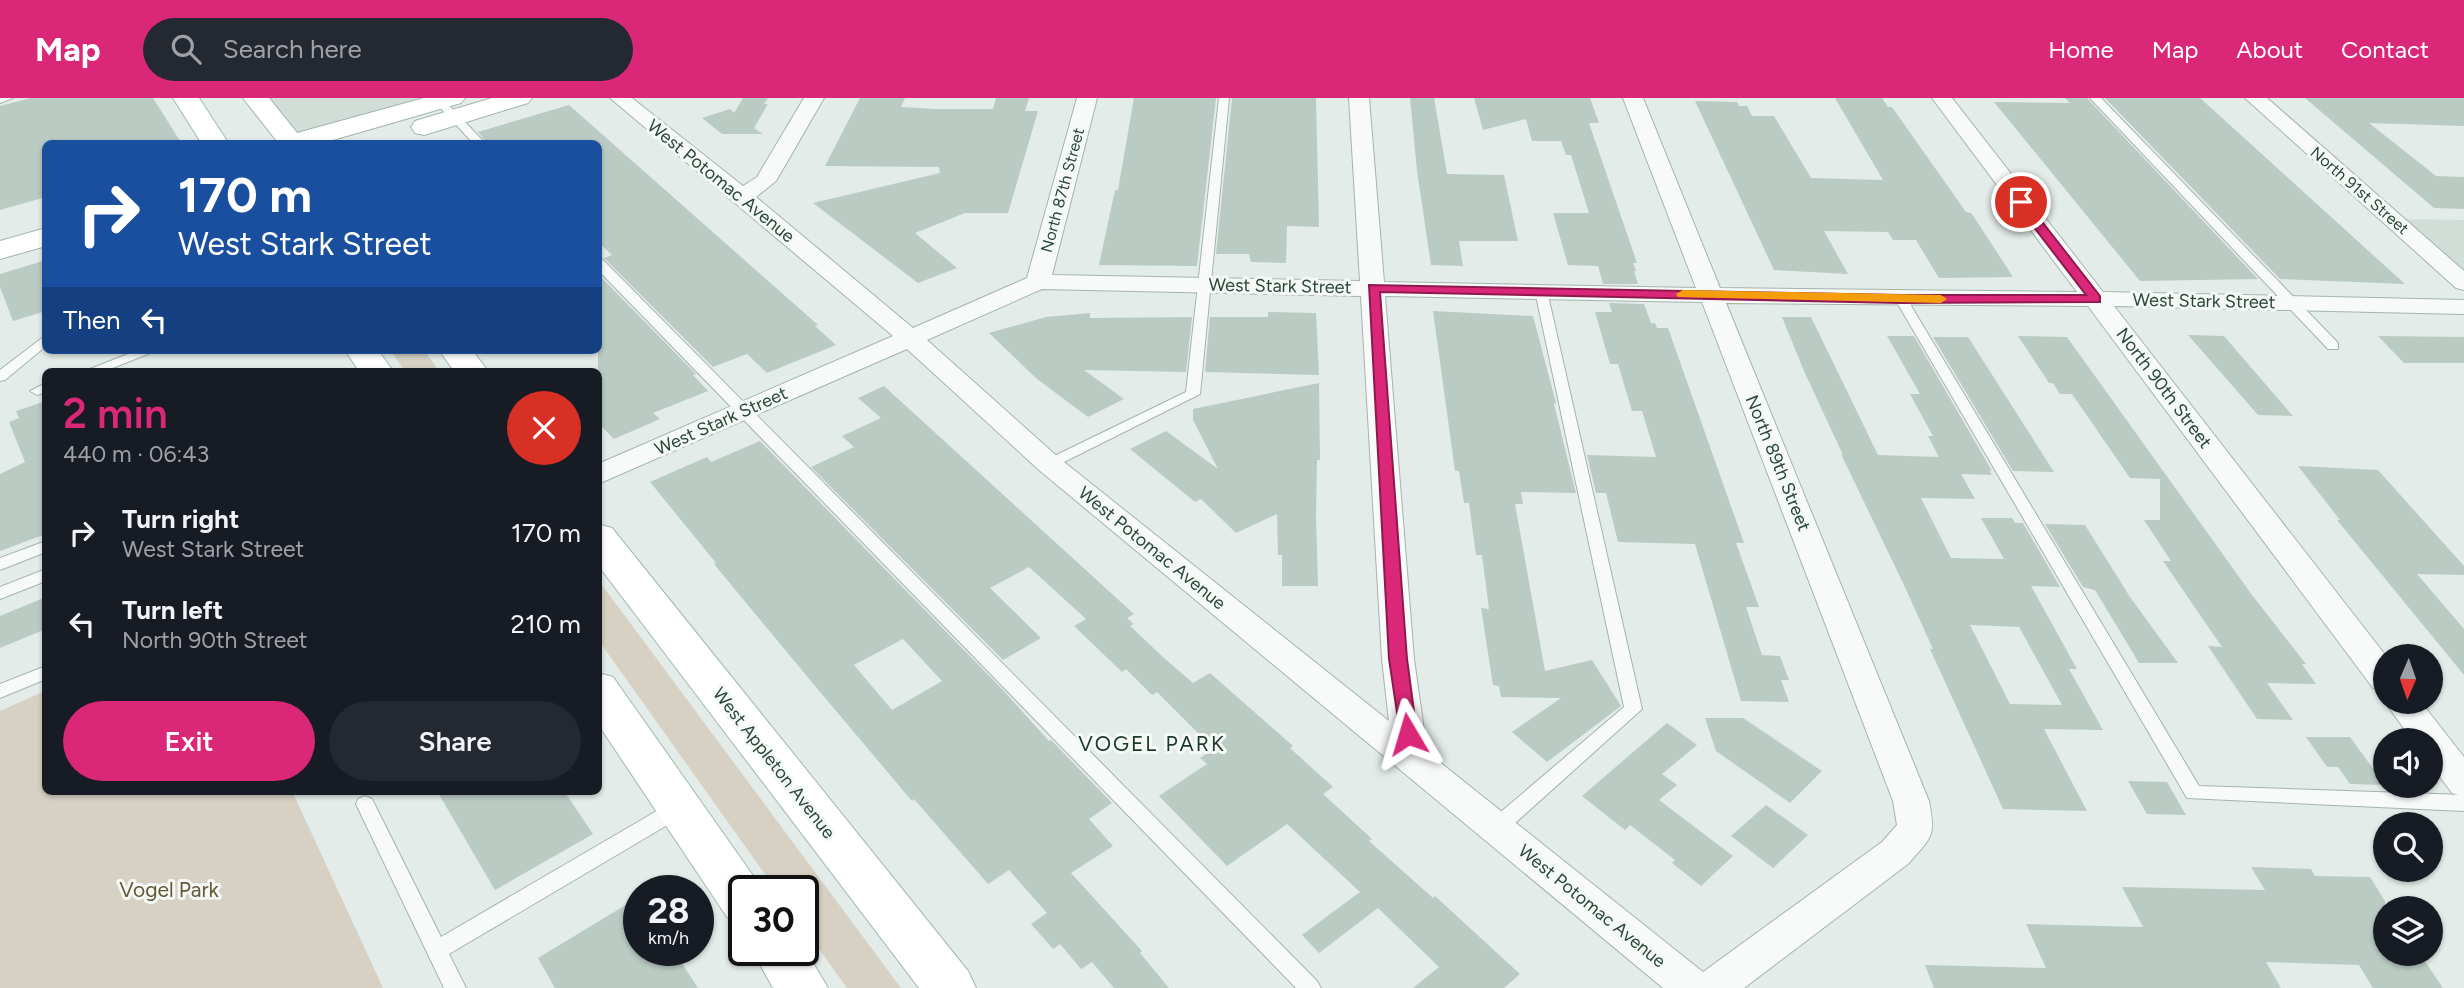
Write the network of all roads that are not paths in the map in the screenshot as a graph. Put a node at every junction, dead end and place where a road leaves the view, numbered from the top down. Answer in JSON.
{"nodes":[{"id":1,"x":8,"y":98,"type":"edge"},
{"id":2,"x":186,"y":98,"type":"edge"},
{"id":3,"x":256,"y":98,"type":"edge"},
{"id":4,"x":519,"y":98,"type":"edge"},
{"id":5,"x":620,"y":98,"type":"edge"},
{"id":6,"x":814,"y":98,"type":"edge"},
{"id":7,"x":1087,"y":98,"type":"edge"},
{"id":8,"x":1224,"y":98,"type":"edge"},
{"id":9,"x":1359,"y":98,"type":"edge"},
{"id":10,"x":1633,"y":98,"type":"edge"},
{"id":11,"x":1942,"y":98,"type":"edge"},
{"id":12,"x":2095,"y":98,"type":"edge"},
{"id":13,"x":2255,"y":98,"type":"edge"},
{"id":14,"x":0,"y":100,"type":"edge"},
{"id":15,"x":446,"y":104,"type":"edge"},
{"id":16,"x":213,"y":140,"type":"edge"},
{"id":17,"x":289,"y":140,"type":"edge"},
{"id":18,"x":303,"y":140,"type":"edge"},
{"id":19,"x":376,"y":140,"type":"edge"},
{"id":20,"x":478,"y":140,"type":"edge"},
{"id":21,"x":742,"y":196,"type":"junction"},
{"id":22,"x":42,"y":211,"type":"edge"},
{"id":23,"x":0,"y":223,"type":"edge"},
{"id":24,"x":42,"y":238,"type":"edge"},
{"id":25,"x":0,"y":250,"type":"edge"},
{"id":26,"x":602,"y":266,"type":"edge"},
{"id":27,"x":1038,"y":282,"type":"junction"},
{"id":28,"x":2464,"y":282,"type":"edge"},
{"id":29,"x":1207,"y":284,"type":"junction"},
{"id":30,"x":1374,"y":288,"type":"junction"},
{"id":31,"x":1542,"y":291,"type":"junction"},
{"id":32,"x":1711,"y":295,"type":"junction"},
{"id":33,"x":1901,"y":299,"type":"junction"},
{"id":34,"x":2095,"y":299,"type":"junction"},
{"id":35,"x":2292,"y":303,"type":"junction"},
{"id":36,"x":2464,"y":307,"type":"edge"},
{"id":37,"x":909,"y":337,"type":"junction"},
{"id":38,"x":42,"y":342,"type":"edge"},
{"id":39,"x":2333,"y":346,"type":"dead end"},
{"id":40,"x":140,"y":354,"type":"edge"},
{"id":41,"x":458,"y":354,"type":"edge"},
{"id":42,"x":100,"y":368,"type":"edge"},
{"id":43,"x":469,"y":368,"type":"edge"},
{"id":44,"x":0,"y":377,"type":"edge"},
{"id":45,"x":746,"y":411,"type":"junction"},
{"id":46,"x":1049,"y":464,"type":"junction"},
{"id":47,"x":602,"y":473,"type":"edge"},
{"id":48,"x":602,"y":542,"type":"edge"},
{"id":49,"x":42,"y":548,"type":"edge"},
{"id":50,"x":0,"y":564,"type":"edge"},
{"id":51,"x":42,"y":576,"type":"edge"},
{"id":52,"x":0,"y":593,"type":"edge"},
{"id":53,"x":2373,"y":663,"type":"edge"},
{"id":54,"x":42,"y":674,"type":"edge"},
{"id":55,"x":0,"y":691,"type":"edge"},
{"id":56,"x":602,"y":695,"type":"edge"},
{"id":57,"x":2411,"y":714,"type":"edge"},
{"id":58,"x":1411,"y":758,"type":"junction"},
{"id":59,"x":2464,"y":783,"type":"edge"},
{"id":60,"x":2464,"y":803,"type":"edge"},
{"id":61,"x":365,"y":804,"type":"dead end"},
{"id":62,"x":680,"y":808,"type":"junction"},
{"id":63,"x":1496,"y":828,"type":"junction"},
{"id":64,"x":728,"y":878,"type":"edge"},
{"id":65,"x":437,"y":950,"type":"junction"},
{"id":66,"x":788,"y":966,"type":"edge"},
{"id":67,"x":455,"y":988,"type":"edge"},
{"id":68,"x":802,"y":988,"type":"edge"},
{"id":69,"x":950,"y":988,"type":"edge"},
{"id":70,"x":1310,"y":988,"type":"edge"},
{"id":71,"x":1693,"y":988,"type":"edge"},
{"id":72,"x":1713,"y":988,"type":"edge"}],
"edges":[{"from":1,"to":14,"type":"lane"},
{"from":2,"to":16,"type":"main road"},
{"from":3,"to":17,"type":"main road"},
{"from":4,"to":15,"type":"main road"},
{"from":5,"to":21,"type":"street","name":"West Potomac Avenue"},
{"from":6,"to":21,"type":"street"},
{"from":7,"to":27,"type":"street","name":"North 87th Street"},
{"from":8,"to":29,"type":"lane"},
{"from":9,"to":30,"type":"street"},
{"from":10,"to":32,"type":"street","name":"North 89th Street"},
{"from":11,"to":34,"type":"street","name":"North 90th Street"},
{"from":12,"to":35,"type":"lane"},
{"from":13,"to":28,"type":"street","name":"North 91st Street"},
{"from":15,"to":18,"type":"main road"},
{"from":15,"to":19,"type":"main road"},
{"from":15,"to":20,"type":"lane"},
{"from":21,"to":37,"type":"street","name":"West Potomac Avenue"},
{"from":22,"to":23,"type":"main road"},
{"from":24,"to":25,"type":"main road"},
{"from":26,"to":45,"type":"lane"},
{"from":27,"to":29,"type":"street","name":"West Stark Street"},
{"from":27,"to":37,"type":"street","name":"West Stark Street"},
{"from":29,"to":30,"type":"street","name":"West Stark Street"},
{"from":29,"to":46,"type":"lane"},
{"from":30,"to":31,"type":"street","name":"West Stark Street"},
{"from":30,"to":58,"type":"street"},
{"from":31,"to":32,"type":"street","name":"West Stark Street"},
{"from":31,"to":63,"type":"lane"},
{"from":32,"to":33,"type":"street","name":"West Stark Street"},
{"from":32,"to":72,"type":"street","name":"North 89th Street"},
{"from":33,"to":34,"type":"street","name":"West Stark Street"},
{"from":33,"to":60,"type":"lane"},
{"from":34,"to":35,"type":"street","name":"West Stark Street"},
{"from":34,"to":53,"type":"street","name":"North 90th Street"},
{"from":35,"to":36,"type":"street","name":"West Stark Street"},
{"from":35,"to":39,"type":"lane"},
{"from":37,"to":45,"type":"street","name":"West Stark Street"},
{"from":37,"to":46,"type":"street","name":"West Potomac Avenue"},
{"from":38,"to":44,"type":"lane"},
{"from":40,"to":42,"type":"lane"},
{"from":41,"to":43,"type":"main road"},
{"from":45,"to":47,"type":"street","name":"West Stark Street"},
{"from":45,"to":70,"type":"lane"},
{"from":46,"to":58,"type":"street","name":"West Potomac Avenue"},
{"from":48,"to":69,"type":"main road","name":"West Appleton Avenue"},
{"from":49,"to":50,"type":"lane"},
{"from":51,"to":52,"type":"lane"},
{"from":54,"to":55,"type":"lane"},
{"from":56,"to":62,"type":"main road"},
{"from":57,"to":59,"type":"street"},
{"from":58,"to":63,"type":"street","name":"West Potomac Avenue"},
{"from":61,"to":65,"type":"lane"},
{"from":62,"to":64,"type":"main road"},
{"from":62,"to":65,"type":"lane"},
{"from":63,"to":71,"type":"street","name":"West Potomac Avenue"},
{"from":65,"to":67,"type":"lane"},
{"from":66,"to":68,"type":"main road"}]}
